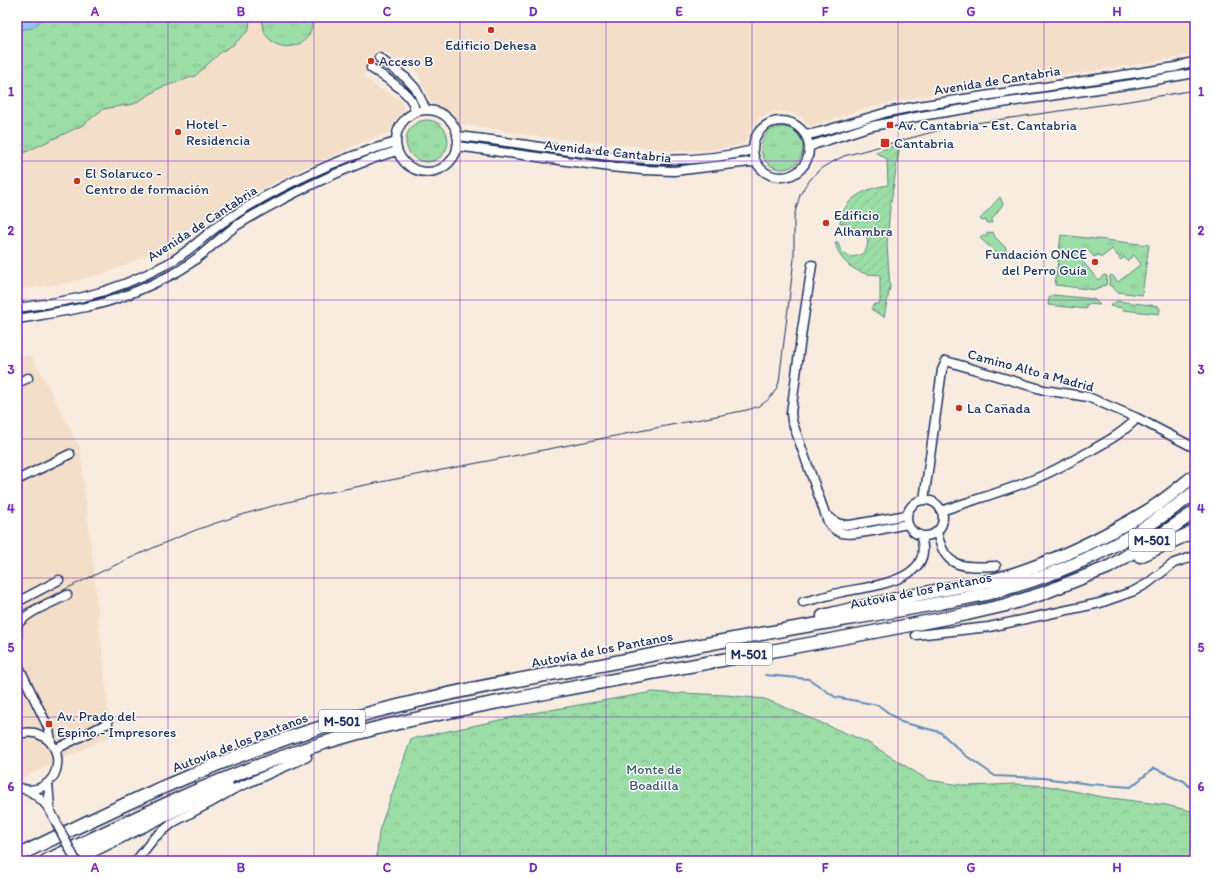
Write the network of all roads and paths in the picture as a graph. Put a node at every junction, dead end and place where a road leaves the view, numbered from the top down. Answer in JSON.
{"nodes":[{"id":1,"x":379,"y":58,"type":"dead end"},
{"id":2,"x":1195,"y":62,"type":"edge"},
{"id":3,"x":371,"y":68,"type":"dead end"},
{"id":4,"x":1195,"y":73,"type":"edge"},
{"id":5,"x":426,"y":110,"type":"junction"},
{"id":6,"x":414,"y":113,"type":"junction"},
{"id":7,"x":804,"y":133,"type":"junction"},
{"id":8,"x":457,"y":136,"type":"junction"},
{"id":9,"x":396,"y":142,"type":"junction"},
{"id":10,"x":457,"y":146,"type":"junction"},
{"id":11,"x":809,"y":148,"type":"junction"},
{"id":12,"x":753,"y":150,"type":"junction"},
{"id":13,"x":397,"y":151,"type":"junction"},
{"id":14,"x":757,"y":163,"type":"junction"},
{"id":15,"x":812,"y":265,"type":"dead end"},
{"id":16,"x":17,"y":308,"type":"edge"},
{"id":17,"x":17,"y":319,"type":"edge"},
{"id":18,"x":28,"y":378,"type":"dead end"},
{"id":19,"x":17,"y":383,"type":"edge"},
{"id":20,"x":1137,"y":418,"type":"junction"},
{"id":21,"x":1195,"y":448,"type":"edge"},
{"id":22,"x":70,"y":454,"type":"dead end"},
{"id":23,"x":1195,"y":475,"type":"edge"},
{"id":24,"x":17,"y":480,"type":"edge"},
{"id":25,"x":1195,"y":492,"type":"edge"},
{"id":26,"x":924,"y":500,"type":"junction"},
{"id":27,"x":941,"y":511,"type":"junction"},
{"id":28,"x":1195,"y":512,"type":"edge"},
{"id":29,"x":826,"y":514,"type":"junction"},
{"id":30,"x":907,"y":515,"type":"junction"},
{"id":31,"x":908,"y":524,"type":"junction"},
{"id":32,"x":937,"y":531,"type":"junction"},
{"id":33,"x":1195,"y":532,"type":"edge"},
{"id":34,"x":920,"y":535,"type":"junction"},
{"id":35,"x":1195,"y":556,"type":"edge"},
{"id":36,"x":996,"y":566,"type":"dead end"},
{"id":37,"x":1109,"y":567,"type":"junction"},
{"id":38,"x":60,"y":580,"type":"dead end"},
{"id":39,"x":67,"y":595,"type":"dead end"},
{"id":40,"x":17,"y":601,"type":"edge"},
{"id":41,"x":803,"y":602,"type":"dead end"},
{"id":42,"x":17,"y":626,"type":"edge"},
{"id":43,"x":758,"y":634,"type":"junction"},
{"id":44,"x":916,"y":635,"type":"dead end"},
{"id":45,"x":17,"y":642,"type":"edge"},
{"id":46,"x":17,"y":662,"type":"edge"},
{"id":47,"x":108,"y":723,"type":"dead end"},
{"id":48,"x":386,"y":726,"type":"junction"},
{"id":49,"x":17,"y":736,"type":"edge"},
{"id":50,"x":53,"y":745,"type":"junction"},
{"id":51,"x":307,"y":757,"type":"junction"},
{"id":52,"x":48,"y":783,"type":"junction"},
{"id":53,"x":17,"y":787,"type":"edge"},
{"id":54,"x":28,"y":790,"type":"junction"},
{"id":55,"x":50,"y":808,"type":"junction"},
{"id":56,"x":17,"y":856,"type":"edge"},
{"id":57,"x":46,"y":861,"type":"edge"},
{"id":58,"x":70,"y":861,"type":"edge"},
{"id":59,"x":76,"y":861,"type":"edge"},
{"id":60,"x":136,"y":861,"type":"edge"}],
"edges":[{"from":1,"to":5,"type":"street"},
{"from":2,"to":7,"type":"street","name":"Avenida de Cantabria"},
{"from":3,"to":6,"type":"street"},
{"from":4,"to":11,"type":"street","name":"Avenida de Cantabria"},
{"from":5,"to":6,"type":"street"},
{"from":5,"to":8,"type":"street"},
{"from":6,"to":9,"type":"street"},
{"from":7,"to":11,"type":"street"},
{"from":7,"to":12,"type":"street"},
{"from":8,"to":10,"type":"street"},
{"from":8,"to":12,"type":"street","name":"Avenida de Cantabria"},
{"from":9,"to":13,"type":"street"},
{"from":9,"to":16,"type":"street","name":"Avenida de Cantabria"},
{"from":10,"to":13,"type":"street"},
{"from":10,"to":14,"type":"street","name":"Avenida de Cantabria"},
{"from":11,"to":14,"type":"street"},
{"from":12,"to":14,"type":"street"},
{"from":13,"to":17,"type":"street","name":"Avenida de Cantabria"},
{"from":15,"to":29,"type":"street"},
{"from":18,"to":19,"type":"street"},
{"from":20,"to":21,"type":"street","name":"Camino Alto a Madrid"},
{"from":20,"to":26,"type":"street","name":"Camino Alto a Madrid"},
{"from":20,"to":27,"type":"street"},
{"from":22,"to":24,"type":"street"},
{"from":23,"to":43,"type":"highway"},
{"from":25,"to":43,"type":"highway","name":"Autovía de los Pantanos","number":"M-501"},
{"from":26,"to":27,"type":"street"},
{"from":26,"to":30,"type":"street"},
{"from":27,"to":32,"type":"street"},
{"from":28,"to":37,"type":"highway","name":"Autovía de los Pantanos","number":"M-501"},
{"from":29,"to":30,"type":"street"},
{"from":29,"to":31,"type":"street"},
{"from":30,"to":31,"type":"street"},
{"from":31,"to":34,"type":"street"},
{"from":32,"to":34,"type":"street"},
{"from":32,"to":36,"type":"street"},
{"from":33,"to":37,"type":"highway"},
{"from":34,"to":41,"type":"street"},
{"from":35,"to":44,"type":"street"},
{"from":37,"to":48,"type":"highway","name":"Autovía de los Pantanos","number":"M-501"},
{"from":38,"to":40,"type":"street"},
{"from":39,"to":42,"type":"street"},
{"from":42,"to":45,"type":"street"},
{"from":43,"to":56,"type":"highway","name":"Autovía de los Pantanos","number":"M-501"},
{"from":46,"to":50,"type":"street"},
{"from":47,"to":50,"type":"street"},
{"from":48,"to":51,"type":"highway"},
{"from":48,"to":57,"type":"highway","name":"Autovía de los Pantanos","number":"M-501"},
{"from":49,"to":50,"type":"street"},
{"from":50,"to":52,"type":"street"},
{"from":51,"to":58,"type":"highway"},
{"from":51,"to":60,"type":"street"},
{"from":52,"to":54,"type":"street"},
{"from":52,"to":55,"type":"street"},
{"from":53,"to":54,"type":"street"},
{"from":54,"to":55,"type":"street"},
{"from":55,"to":59,"type":"street","bridge":true}]}
